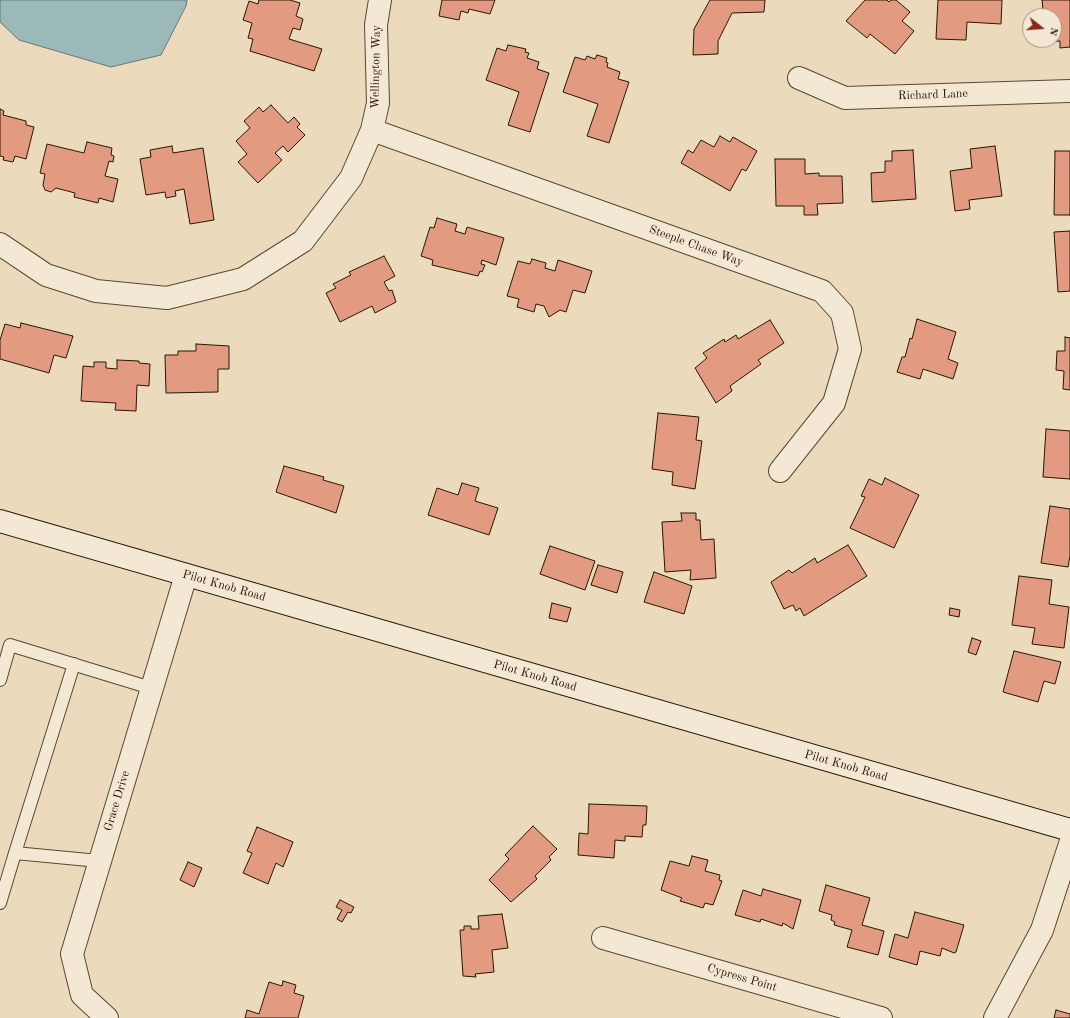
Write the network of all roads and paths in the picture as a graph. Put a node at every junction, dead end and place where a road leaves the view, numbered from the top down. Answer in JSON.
{"nodes":[{"id":1,"x":380,"y":0,"type":"edge"},
{"id":2,"x":799,"y":78,"type":"dead end"},
{"id":3,"x":1070,"y":91,"type":"edge"},
{"id":4,"x":372,"y":130,"type":"junction"},
{"id":5,"x":0,"y":244,"type":"edge"},
{"id":6,"x":780,"y":471,"type":"dead end"},
{"id":7,"x":0,"y":521,"type":"edge"},
{"id":8,"x":186,"y":575,"type":"junction"},
{"id":9,"x":74,"y":664,"type":"junction"},
{"id":10,"x":0,"y":680,"type":"edge"},
{"id":11,"x":151,"y":688,"type":"junction"},
{"id":12,"x":1070,"y":830,"type":"edge"},
{"id":13,"x":1070,"y":844,"type":"edge"},
{"id":14,"x":15,"y":853,"type":"junction"},
{"id":15,"x":99,"y":861,"type":"junction"},
{"id":16,"x":1,"y":897,"type":"edge"},
{"id":17,"x":603,"y":938,"type":"dead end"},
{"id":18,"x":107,"y":1018,"type":"edge"},
{"id":19,"x":881,"y":1018,"type":"edge"},
{"id":20,"x":996,"y":1018,"type":"edge"}],
"edges":[{"from":1,"to":4,"type":"street","name":"Wellington Way"},
{"from":2,"to":3,"type":"street","name":"Richard Lane"},
{"from":4,"to":5,"type":"street","name":"Wellington Way"},
{"from":4,"to":6,"type":"street","name":"Steeple Chase Way"},
{"from":7,"to":8,"type":"street","name":"Pilot Knob Road"},
{"from":8,"to":11,"type":"street","name":"Grace Drive"},
{"from":8,"to":12,"type":"street","name":"Pilot Knob Road"},
{"from":9,"to":10,"type":"lane"},
{"from":9,"to":11,"type":"lane"},
{"from":9,"to":14,"type":"lane"},
{"from":11,"to":15,"type":"street","name":"Grace Drive"},
{"from":13,"to":20,"type":"street"},
{"from":14,"to":15,"type":"lane"},
{"from":14,"to":16,"type":"lane"},
{"from":15,"to":18,"type":"street","name":"Grace Drive"},
{"from":17,"to":19,"type":"street","name":"Cypress Point"}]}
